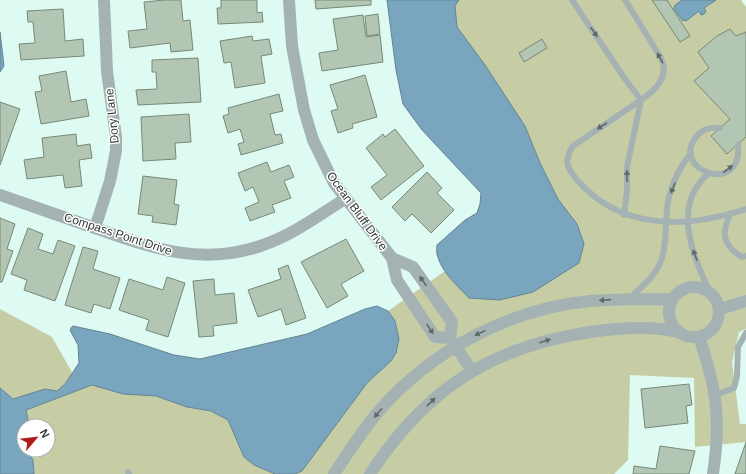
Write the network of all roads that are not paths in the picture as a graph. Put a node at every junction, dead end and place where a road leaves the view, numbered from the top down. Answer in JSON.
{"nodes":[{"id":1,"x":104,"y":0,"type":"edge"},
{"id":2,"x":290,"y":0,"type":"edge"},
{"id":3,"x":572,"y":0,"type":"edge"},
{"id":4,"x":625,"y":0,"type":"edge"},
{"id":5,"x":641,"y":100,"type":"junction"},
{"id":6,"x":720,"y":128,"type":"dead end"},
{"id":7,"x":738,"y":145,"type":"dead end"},
{"id":8,"x":691,"y":154,"type":"junction"},
{"id":9,"x":708,"y":174,"type":"junction"},
{"id":10,"x":0,"y":195,"type":"edge"},
{"id":11,"x":345,"y":199,"type":"junction"},
{"id":12,"x":746,"y":209,"type":"edge"},
{"id":13,"x":730,"y":214,"type":"junction"},
{"id":14,"x":624,"y":215,"type":"junction"},
{"id":15,"x":668,"y":222,"type":"junction"},
{"id":16,"x":688,"y":223,"type":"junction"},
{"id":17,"x":95,"y":228,"type":"junction"},
{"id":18,"x":746,"y":256,"type":"edge"},
{"id":19,"x":392,"y":258,"type":"junction"},
{"id":20,"x":709,"y":291,"type":"junction"},
{"id":21,"x":432,"y":295,"type":"junction"},
{"id":22,"x":628,"y":299,"type":"junction"},
{"id":23,"x":672,"y":299,"type":"junction"},
{"id":24,"x":746,"y":301,"type":"edge"},
{"id":25,"x":415,"y":307,"type":"junction"},
{"id":26,"x":720,"y":309,"type":"junction"},
{"id":27,"x":678,"y":332,"type":"junction"},
{"id":28,"x":746,"y":333,"type":"edge"},
{"id":29,"x":699,"y":337,"type":"junction"},
{"id":30,"x":453,"y":342,"type":"junction"},
{"id":31,"x":472,"y":371,"type":"junction"},
{"id":32,"x":715,"y":395,"type":"junction"},
{"id":33,"x":334,"y":474,"type":"edge"},
{"id":34,"x":370,"y":474,"type":"edge"},
{"id":35,"x":712,"y":474,"type":"edge"}],
"edges":[{"from":1,"to":17,"type":"street","name":"Dory Lane"},
{"from":2,"to":11,"type":"street","name":"Ocean Bluff Drive"},
{"from":3,"to":5,"type":"lane","one_way":true},
{"from":5,"to":4,"type":"lane","one_way":true},
{"from":14,"to":5,"type":"lane","one_way":true},
{"from":5,"to":14,"type":"lane","one_way":true},
{"from":6,"to":8,"type":"lane"},
{"from":9,"to":7,"type":"lane","one_way":true},
{"from":8,"to":9,"type":"lane"},
{"from":8,"to":15,"type":"lane","one_way":true},
{"from":9,"to":16,"type":"lane"},
{"from":10,"to":17,"type":"street","name":"Compass Point Drive"},
{"from":11,"to":17,"type":"street","name":"Compass Point Drive"},
{"from":11,"to":19,"type":"street","name":"Ocean Bluff Drive"},
{"from":12,"to":13,"type":"lane"},
{"from":13,"to":16,"type":"lane"},
{"from":13,"to":18,"type":"lane"},
{"from":14,"to":15,"type":"lane"},
{"from":15,"to":16,"type":"lane"},
{"from":15,"to":22,"type":"lane"},
{"from":20,"to":16,"type":"lane","one_way":true},
{"from":21,"to":19,"type":"street","name":"Ocean Bluff Drive","one_way":true},
{"from":19,"to":25,"type":"street","name":"Ocean Bluff Drive"},
{"from":20,"to":23,"type":"street"},
{"from":20,"to":26,"type":"street"},
{"from":21,"to":25,"type":"street"},
{"from":21,"to":30,"type":"street","name":"Ocean Bluff Drive"},
{"from":22,"to":23,"type":"street"},
{"from":22,"to":30,"type":"street","one_way":true},
{"from":23,"to":27,"type":"street"},
{"from":24,"to":26,"type":"street"},
{"from":25,"to":30,"type":"street","name":"Ocean Bluff Drive","one_way":true},
{"from":26,"to":29,"type":"street"},
{"from":27,"to":29,"type":"street"},
{"from":31,"to":27,"type":"street","one_way":true},
{"from":28,"to":32,"type":"lane"},
{"from":29,"to":32,"type":"street"},
{"from":30,"to":31,"type":"street"},
{"from":30,"to":33,"type":"street","one_way":true},
{"from":34,"to":31,"type":"street","one_way":true},
{"from":32,"to":35,"type":"street"}]}
